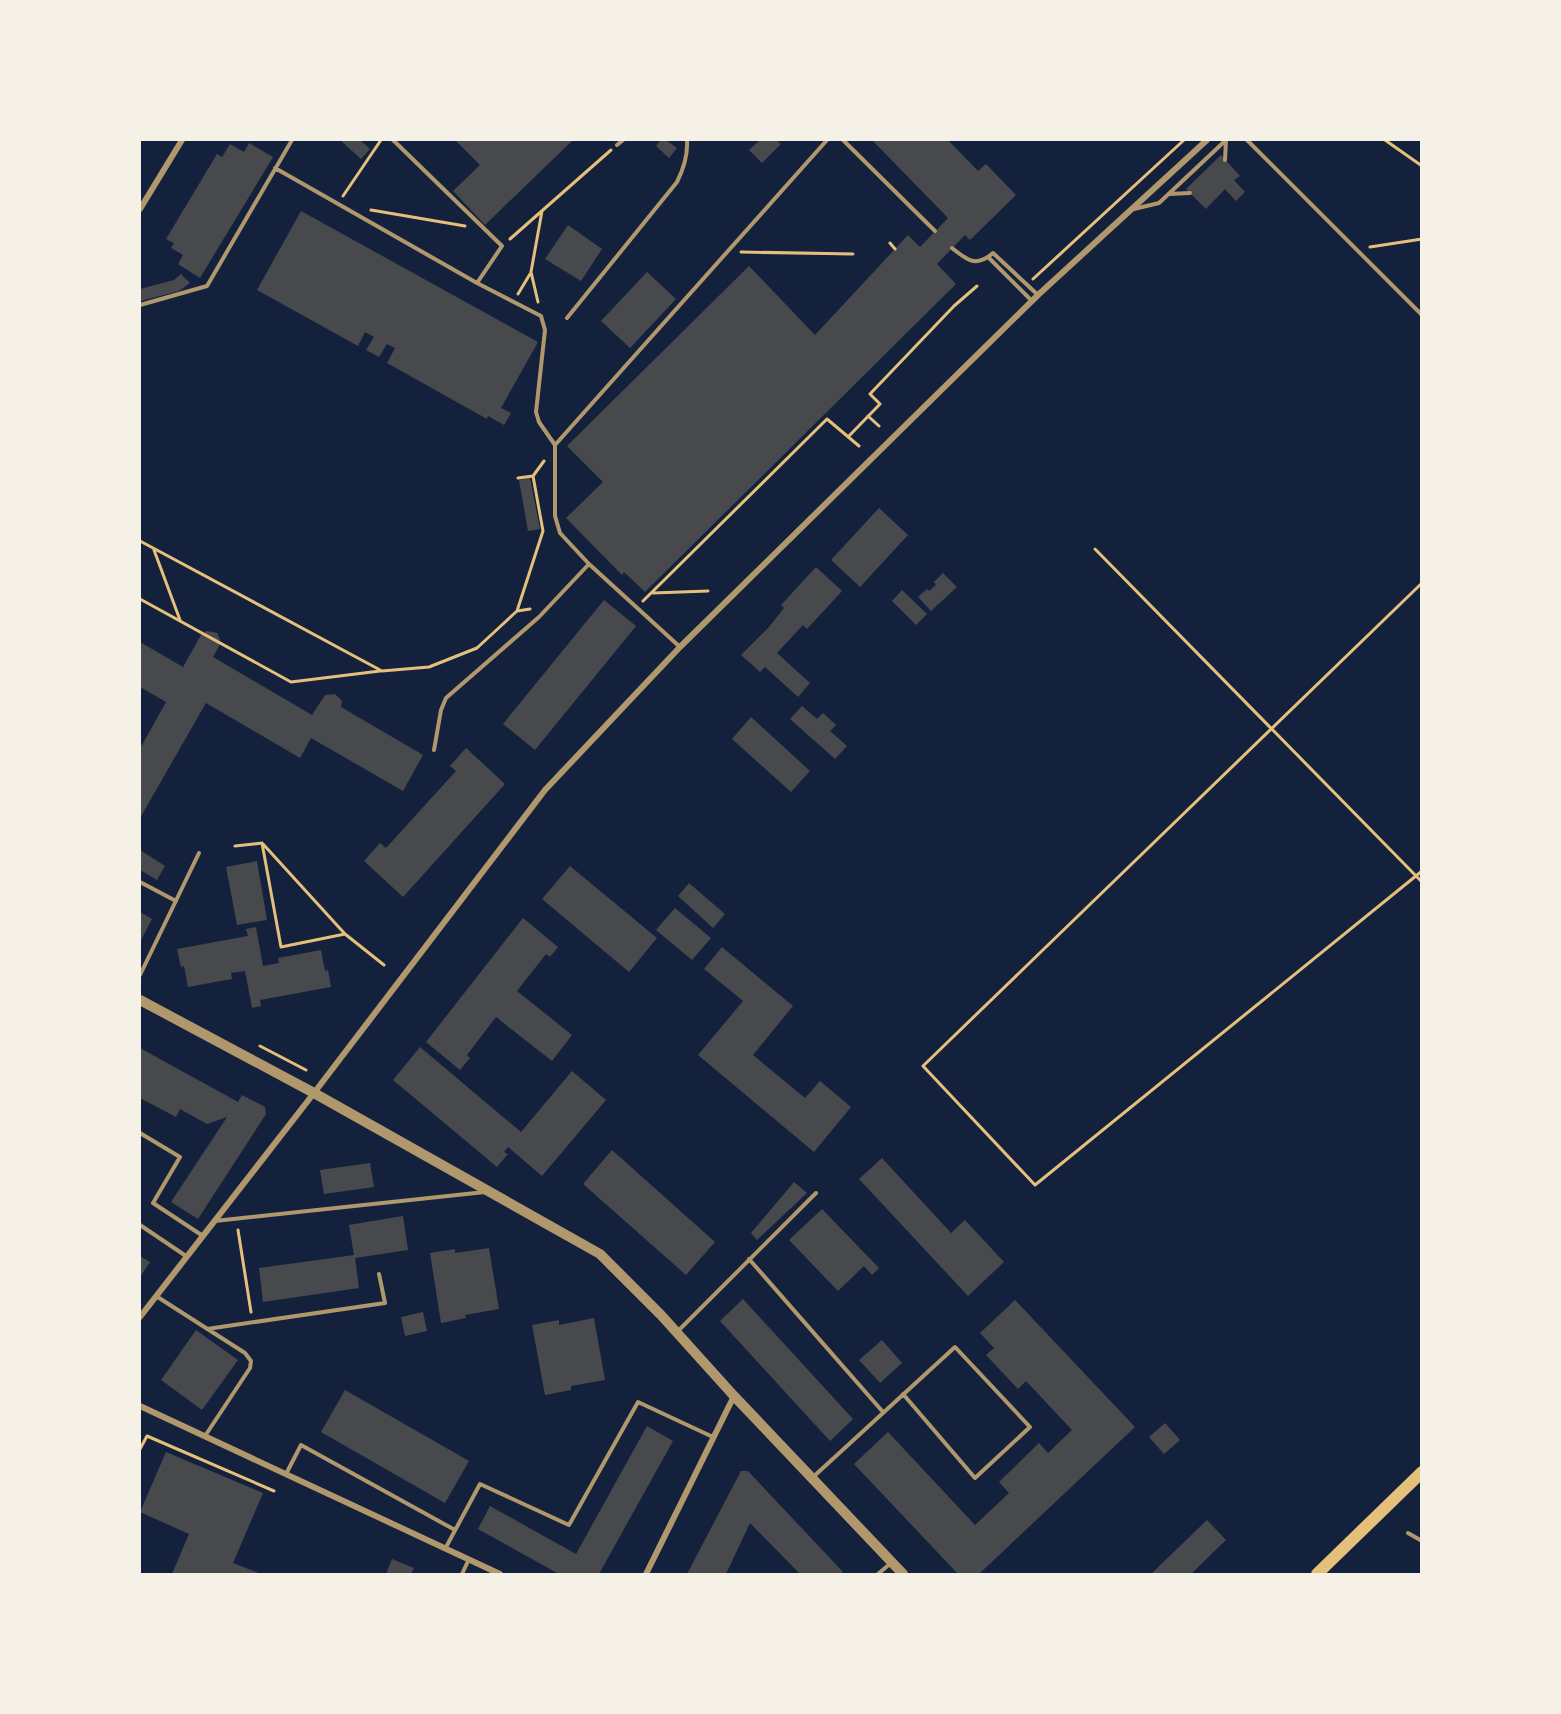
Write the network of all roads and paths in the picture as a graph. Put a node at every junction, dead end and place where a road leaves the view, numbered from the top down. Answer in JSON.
{"nodes":[{"id":1,"x":182,"y":140,"type":"edge"},
{"id":2,"x":292,"y":140,"type":"edge"},
{"id":3,"x":381,"y":140,"type":"edge"},
{"id":4,"x":393,"y":140,"type":"edge"},
{"id":5,"x":623,"y":140,"type":"edge"},
{"id":6,"x":687,"y":140,"type":"edge"},
{"id":7,"x":827,"y":140,"type":"edge"},
{"id":8,"x":843,"y":140,"type":"edge"},
{"id":9,"x":1184,"y":140,"type":"edge"},
{"id":10,"x":1207,"y":140,"type":"edge"},
{"id":11,"x":1226,"y":140,"type":"edge"},
{"id":12,"x":1247,"y":140,"type":"edge"},
{"id":13,"x":1385,"y":140,"type":"edge"},
{"id":14,"x":617,"y":145,"type":"joint"},
{"id":15,"x":1225,"y":160,"type":"dead end"},
{"id":16,"x":1422,"y":166,"type":"edge"},
{"id":17,"x":275,"y":168,"type":"junction"},
{"id":18,"x":1190,"y":193,"type":"dead end"},
{"id":19,"x":1168,"y":195,"type":"junction"},
{"id":20,"x":338,"y":204,"type":"junction"},
{"id":21,"x":140,"y":209,"type":"edge"},
{"id":22,"x":542,"y":210,"type":"junction"},
{"id":23,"x":1130,"y":210,"type":"junction"},
{"id":24,"x":485,"y":229,"type":"junction"},
{"id":25,"x":935,"y":231,"type":"dead end"},
{"id":26,"x":1422,"y":239,"type":"edge"},
{"id":27,"x":890,"y":243,"type":"dead end"},
{"id":28,"x":502,"y":246,"type":"junction"},
{"id":29,"x":952,"y":248,"type":"dead end"},
{"id":30,"x":896,"y":249,"type":"dead end"},
{"id":31,"x":1355,"y":249,"type":"junction"},
{"id":32,"x":727,"y":252,"type":"junction"},
{"id":33,"x":853,"y":254,"type":"dead end"},
{"id":34,"x":988,"y":257,"type":"junction"},
{"id":35,"x":531,"y":272,"type":"junction"},
{"id":36,"x":477,"y":283,"type":"junction"},
{"id":37,"x":1027,"y":285,"type":"junction"},
{"id":38,"x":977,"y":286,"type":"dead end"},
{"id":39,"x":1035,"y":298,"type":"junction"},
{"id":40,"x":514,"y":302,"type":"junction"},
{"id":41,"x":140,"y":305,"type":"edge"},
{"id":42,"x":1422,"y":315,"type":"edge"},
{"id":43,"x":541,"y":316,"type":"junction"},
{"id":44,"x":567,"y":318,"type":"dead end"},
{"id":45,"x":868,"y":416,"type":"junction"},
{"id":46,"x":879,"y":426,"type":"dead end"},
{"id":47,"x":848,"y":437,"type":"junction"},
{"id":48,"x":555,"y":446,"type":"junction"},
{"id":49,"x":859,"y":446,"type":"dead end"},
{"id":50,"x":518,"y":478,"type":"dead end"},
{"id":51,"x":140,"y":541,"type":"edge"},
{"id":52,"x":154,"y":549,"type":"junction"},
{"id":53,"x":1095,"y":549,"type":"dead end"},
{"id":54,"x":590,"y":564,"type":"junction"},
{"id":55,"x":1422,"y":583,"type":"edge"},
{"id":56,"x":708,"y":591,"type":"dead end"},
{"id":57,"x":651,"y":593,"type":"junction"},
{"id":58,"x":140,"y":599,"type":"edge"},
{"id":59,"x":637,"y":608,"type":"junction"},
{"id":60,"x":180,"y":621,"type":"junction"},
{"id":61,"x":680,"y":647,"type":"junction"},
{"id":62,"x":382,"y":671,"type":"junction"},
{"id":63,"x":1271,"y":729,"type":"junction"},
{"id":64,"x":434,"y":750,"type":"dead end"},
{"id":65,"x":262,"y":843,"type":"junction"},
{"id":66,"x":235,"y":846,"type":"dead end"},
{"id":67,"x":199,"y":853,"type":"dead end"},
{"id":68,"x":1422,"y":871,"type":"edge"},
{"id":69,"x":1415,"y":876,"type":"junction"},
{"id":70,"x":140,"y":882,"type":"edge"},
{"id":71,"x":1422,"y":882,"type":"edge"},
{"id":72,"x":176,"y":901,"type":"junction"},
{"id":73,"x":345,"y":934,"type":"junction"},
{"id":74,"x":384,"y":965,"type":"dead end"},
{"id":75,"x":140,"y":975,"type":"edge"},
{"id":76,"x":140,"y":1000,"type":"edge"},
{"id":77,"x":314,"y":1093,"type":"junction"},
{"id":78,"x":140,"y":1133,"type":"edge"},
{"id":79,"x":489,"y":1192,"type":"junction"},
{"id":80,"x":816,"y":1193,"type":"dead end"},
{"id":81,"x":236,"y":1219,"type":"junction"},
{"id":82,"x":214,"y":1221,"type":"junction"},
{"id":83,"x":140,"y":1225,"type":"edge"},
{"id":84,"x":203,"y":1236,"type":"junction"},
{"id":85,"x":187,"y":1256,"type":"junction"},
{"id":86,"x":749,"y":1259,"type":"junction"},
{"id":87,"x":380,"y":1274,"type":"dead end"},
{"id":88,"x":156,"y":1296,"type":"junction"},
{"id":89,"x":140,"y":1317,"type":"edge"},
{"id":90,"x":253,"y":1322,"type":"junction"},
{"id":91,"x":207,"y":1329,"type":"junction"},
{"id":92,"x":677,"y":1332,"type":"junction"},
{"id":93,"x":903,"y":1394,"type":"junction"},
{"id":94,"x":734,"y":1396,"type":"junction"},
{"id":95,"x":140,"y":1406,"type":"edge"},
{"id":96,"x":883,"y":1412,"type":"junction"},
{"id":97,"x":204,"y":1437,"type":"junction"},
{"id":98,"x":714,"y":1437,"type":"junction"},
{"id":99,"x":140,"y":1449,"type":"edge"},
{"id":100,"x":1422,"y":1472,"type":"edge"},
{"id":101,"x":286,"y":1474,"type":"junction"},
{"id":102,"x":812,"y":1478,"type":"junction"},
{"id":103,"x":274,"y":1491,"type":"dead end"},
{"id":104,"x":455,"y":1530,"type":"junction"},
{"id":105,"x":1408,"y":1533,"type":"dead end"},
{"id":106,"x":1422,"y":1541,"type":"edge"},
{"id":107,"x":445,"y":1549,"type":"junction"},
{"id":108,"x":469,"y":1559,"type":"junction"},
{"id":109,"x":891,"y":1562,"type":"junction"},
{"id":110,"x":462,"y":1575,"type":"edge"},
{"id":111,"x":500,"y":1575,"type":"edge"},
{"id":112,"x":646,"y":1575,"type":"edge"},
{"id":113,"x":878,"y":1575,"type":"edge"},
{"id":114,"x":903,"y":1575,"type":"edge"},
{"id":115,"x":1317,"y":1575,"type":"edge"}],
"edges":[{"from":1,"to":21,"type":"street"},
{"from":2,"to":17,"type":"lane"},
{"from":3,"to":20,"type":"path"},
{"from":4,"to":24,"type":"lane"},
{"from":5,"to":14,"type":"lane"},
{"from":6,"to":44,"type":"lane"},
{"from":7,"to":32,"type":"lane"},
{"from":8,"to":25,"type":"lane"},
{"from":9,"to":37,"type":"path"},
{"from":10,"to":23,"type":"street"},
{"from":11,"to":15,"type":"lane"},
{"from":11,"to":19,"type":"lane"},
{"from":12,"to":31,"type":"lane"},
{"from":13,"to":16,"type":"path"},
{"from":14,"to":22,"type":"path"},
{"from":17,"to":20,"type":"lane"},
{"from":17,"to":41,"type":"lane"},
{"from":18,"to":19,"type":"lane"},
{"from":19,"to":23,"type":"lane"},
{"from":20,"to":24,"type":"path"},
{"from":20,"to":36,"type":"lane"},
{"from":22,"to":28,"type":"path"},
{"from":22,"to":35,"type":"path"},
{"from":23,"to":39,"type":"street"},
{"from":24,"to":28,"type":"lane"},
{"from":26,"to":31,"type":"path"},
{"from":27,"to":30,"type":"path"},
{"from":28,"to":36,"type":"lane"},
{"from":29,"to":34,"type":"lane"},
{"from":31,"to":42,"type":"lane"},
{"from":32,"to":33,"type":"path"},
{"from":32,"to":48,"type":"lane"},
{"from":34,"to":37,"type":"lane"},
{"from":34,"to":39,"type":"lane"},
{"from":35,"to":40,"type":"path"},
{"from":35,"to":43,"type":"path"},
{"from":36,"to":40,"type":"lane"},
{"from":37,"to":39,"type":"lane"},
{"from":38,"to":45,"type":"path"},
{"from":39,"to":61,"type":"street"},
{"from":40,"to":43,"type":"lane"},
{"from":43,"to":48,"type":"lane"},
{"from":45,"to":46,"type":"path"},
{"from":45,"to":47,"type":"path"},
{"from":47,"to":49,"type":"path"},
{"from":47,"to":57,"type":"path"},
{"from":48,"to":54,"type":"lane"},
{"from":50,"to":62,"type":"path"},
{"from":51,"to":52,"type":"path"},
{"from":52,"to":60,"type":"path"},
{"from":52,"to":62,"type":"path"},
{"from":53,"to":63,"type":"path"},
{"from":54,"to":59,"type":"lane"},
{"from":54,"to":64,"type":"lane"},
{"from":55,"to":63,"type":"path"},
{"from":56,"to":57,"type":"path"},
{"from":57,"to":59,"type":"path"},
{"from":58,"to":60,"type":"path"},
{"from":59,"to":61,"type":"lane"},
{"from":60,"to":62,"type":"path"},
{"from":61,"to":77,"type":"street"},
{"from":63,"to":69,"type":"path"},
{"from":63,"to":69,"type":"path"},
{"from":65,"to":66,"type":"path"},
{"from":65,"to":73,"type":"path"},
{"from":65,"to":73,"type":"path"},
{"from":67,"to":72,"type":"lane"},
{"from":68,"to":69,"type":"path"},
{"from":69,"to":71,"type":"path"},
{"from":70,"to":72,"type":"lane"},
{"from":72,"to":75,"type":"lane"},
{"from":73,"to":74,"type":"path"},
{"from":76,"to":77,"type":"street"},
{"from":77,"to":79,"type":"street"},
{"from":77,"to":82,"type":"street"},
{"from":78,"to":84,"type":"lane"},
{"from":79,"to":81,"type":"lane"},
{"from":79,"to":92,"type":"street"},
{"from":80,"to":86,"type":"lane"},
{"from":81,"to":82,"type":"lane"},
{"from":81,"to":90,"type":"path"},
{"from":82,"to":84,"type":"street"},
{"from":83,"to":85,"type":"lane"},
{"from":84,"to":85,"type":"street"},
{"from":85,"to":88,"type":"street"},
{"from":86,"to":92,"type":"lane"},
{"from":86,"to":96,"type":"lane"},
{"from":87,"to":90,"type":"lane"},
{"from":88,"to":89,"type":"street"},
{"from":88,"to":91,"type":"lane"},
{"from":90,"to":91,"type":"lane"},
{"from":91,"to":97,"type":"lane"},
{"from":92,"to":94,"type":"street"},
{"from":93,"to":93,"type":"lane"},
{"from":93,"to":96,"type":"lane"},
{"from":94,"to":98,"type":"street"},
{"from":94,"to":102,"type":"street"},
{"from":95,"to":97,"type":"street"},
{"from":96,"to":102,"type":"lane"},
{"from":97,"to":101,"type":"street"},
{"from":98,"to":104,"type":"lane"},
{"from":98,"to":112,"type":"street"},
{"from":99,"to":103,"type":"path"},
{"from":100,"to":115,"type":"main road"},
{"from":101,"to":104,"type":"lane"},
{"from":101,"to":107,"type":"street"},
{"from":102,"to":109,"type":"street"},
{"from":104,"to":107,"type":"lane"},
{"from":105,"to":106,"type":"lane"},
{"from":107,"to":108,"type":"street"},
{"from":108,"to":110,"type":"lane"},
{"from":108,"to":111,"type":"street"},
{"from":109,"to":113,"type":"lane"},
{"from":109,"to":114,"type":"street"}]}
